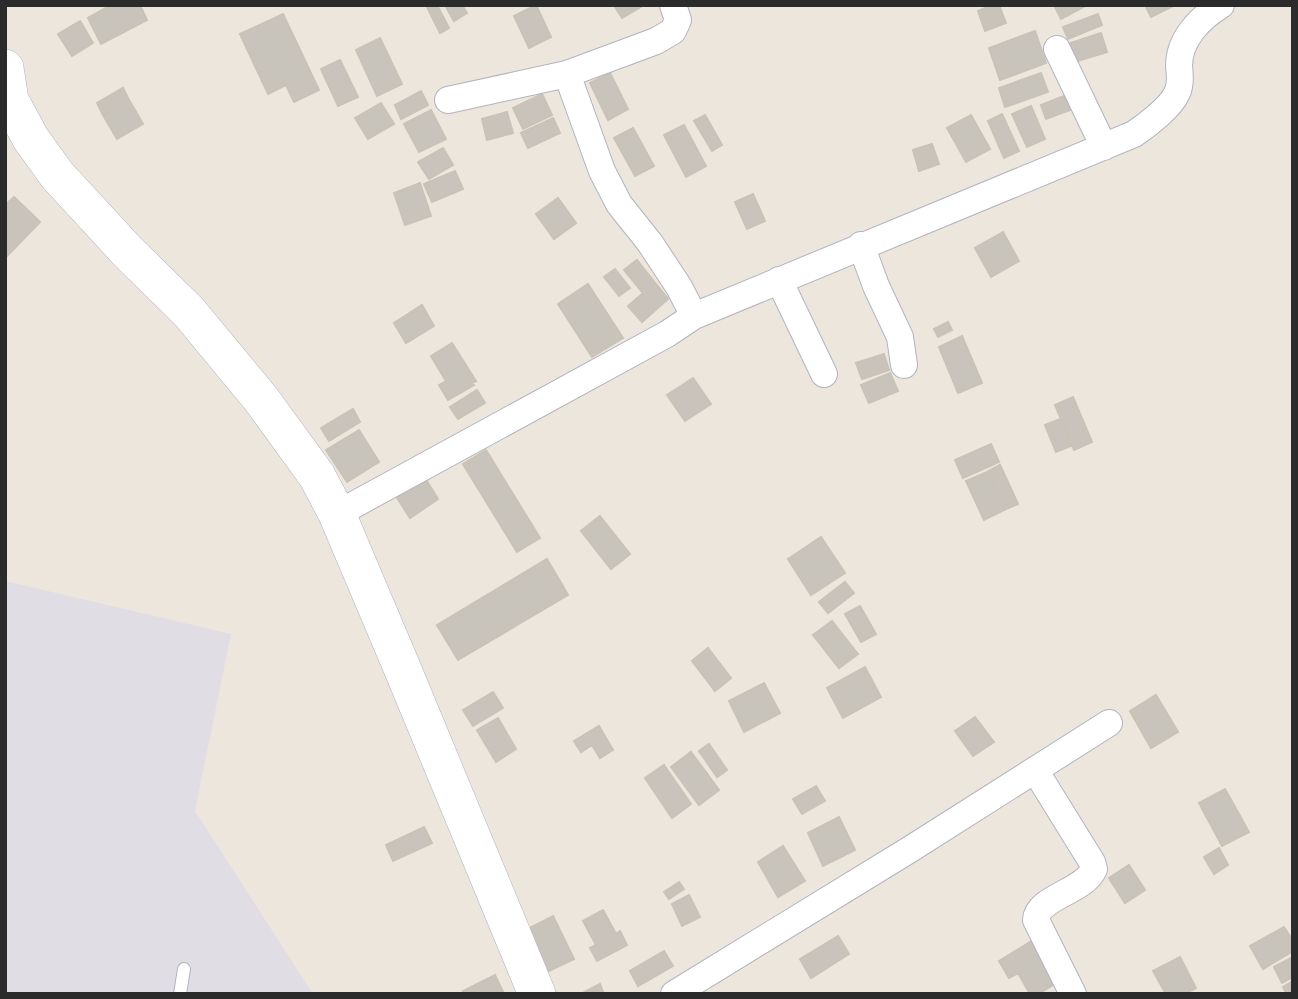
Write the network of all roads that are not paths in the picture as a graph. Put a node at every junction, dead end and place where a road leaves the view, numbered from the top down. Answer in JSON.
{"nodes":[{"id":1,"x":673,"y":5,"type":"edge"},
{"id":2,"x":1218,"y":6,"type":"edge"},
{"id":3,"x":1057,"y":49,"type":"dead end"},
{"id":4,"x":566,"y":74,"type":"junction"},
{"id":5,"x":7,"y":90,"type":"edge"},
{"id":6,"x":448,"y":100,"type":"dead end"},
{"id":7,"x":1104,"y":147,"type":"junction"},
{"id":8,"x":860,"y":245,"type":"junction"},
{"id":9,"x":779,"y":280,"type":"junction"},
{"id":10,"x":694,"y":316,"type":"junction"},
{"id":11,"x":904,"y":365,"type":"dead end"},
{"id":12,"x":824,"y":374,"type":"dead end"},
{"id":13,"x":337,"y":514,"type":"junction"},
{"id":14,"x":1109,"y":723,"type":"dead end"},
{"id":15,"x":1035,"y":770,"type":"junction"},
{"id":16,"x":184,"y":969,"type":"dead end"},
{"id":17,"x":180,"y":994,"type":"edge"},
{"id":18,"x":537,"y":994,"type":"edge"},
{"id":19,"x":674,"y":994,"type":"edge"},
{"id":20,"x":1073,"y":994,"type":"edge"}],
"edges":[{"from":1,"to":4,"type":"street"},
{"from":2,"to":7,"type":"street"},
{"from":3,"to":7,"type":"street"},
{"from":4,"to":6,"type":"street"},
{"from":4,"to":10,"type":"street"},
{"from":5,"to":13,"type":"street"},
{"from":7,"to":8,"type":"street"},
{"from":8,"to":9,"type":"street"},
{"from":8,"to":11,"type":"street"},
{"from":9,"to":10,"type":"street"},
{"from":9,"to":12,"type":"street"},
{"from":10,"to":13,"type":"street"},
{"from":13,"to":18,"type":"street"},
{"from":14,"to":15,"type":"street"},
{"from":15,"to":19,"type":"street"},
{"from":15,"to":20,"type":"street"},
{"from":16,"to":17,"type":"lane"}]}
